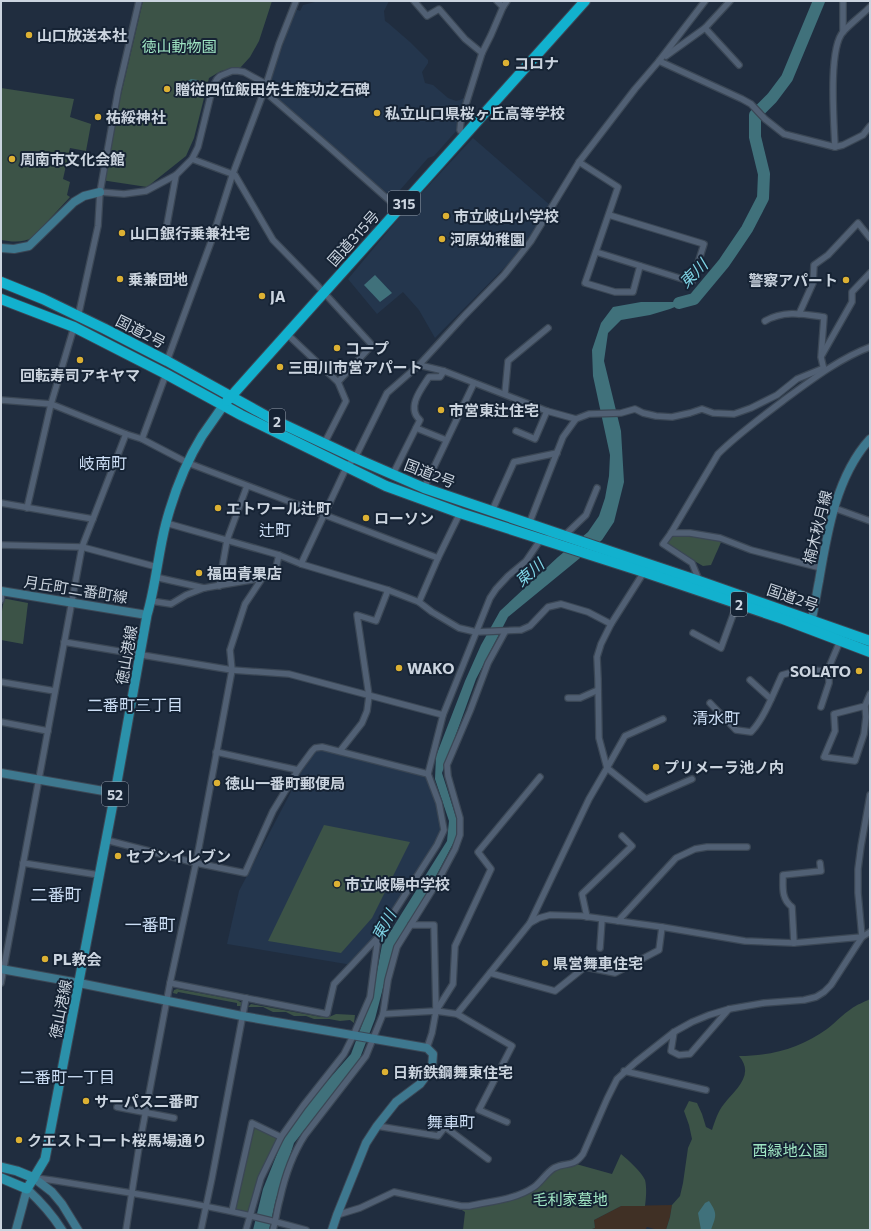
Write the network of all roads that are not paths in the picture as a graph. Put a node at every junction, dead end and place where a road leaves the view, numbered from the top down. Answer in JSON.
{"nodes":[{"id":1,"x":139,"y":1,"type":"edge"},
{"id":2,"x":296,"y":1,"type":"edge"},
{"id":3,"x":414,"y":1,"type":"edge"},
{"id":4,"x":497,"y":1,"type":"edge"},
{"id":5,"x":507,"y":1,"type":"edge"},
{"id":6,"x":585,"y":1,"type":"edge"},
{"id":7,"x":705,"y":1,"type":"edge"},
{"id":8,"x":730,"y":1,"type":"edge"},
{"id":9,"x":842,"y":1,"type":"edge"},
{"id":10,"x":503,"y":7,"type":"junction"},
{"id":11,"x":870,"y":7,"type":"edge"},
{"id":12,"x":705,"y":28,"type":"junction"},
{"id":13,"x":843,"y":32,"type":"junction"},
{"id":14,"x":482,"y":54,"type":"junction"},
{"id":15,"x":659,"y":61,"type":"junction"},
{"id":16,"x":739,"y":65,"type":"dead end"},
{"id":17,"x":266,"y":84,"type":"junction"},
{"id":18,"x":264,"y":91,"type":"junction"},
{"id":19,"x":870,"y":126,"type":"edge"},
{"id":20,"x":464,"y":136,"type":"junction"},
{"id":21,"x":835,"y":146,"type":"junction"},
{"id":22,"x":192,"y":159,"type":"junction"},
{"id":23,"x":579,"y":162,"type":"junction"},
{"id":24,"x":233,"y":174,"type":"junction"},
{"id":25,"x":176,"y":175,"type":"junction"},
{"id":26,"x":100,"y":192,"type":"junction"},
{"id":27,"x":399,"y":209,"type":"junction"},
{"id":28,"x":609,"y":215,"type":"junction"},
{"id":29,"x":166,"y":230,"type":"dead end"},
{"id":30,"x":870,"y":238,"type":"edge"},
{"id":31,"x":1,"y":248,"type":"edge"},
{"id":32,"x":596,"y":252,"type":"junction"},
{"id":33,"x":640,"y":266,"type":"junction"},
{"id":34,"x":870,"y":273,"type":"edge"},
{"id":35,"x":1,"y":282,"type":"edge"},
{"id":36,"x":324,"y":293,"type":"junction"},
{"id":37,"x":1,"y":298,"type":"edge"},
{"id":38,"x":799,"y":314,"type":"junction"},
{"id":39,"x":78,"y":317,"type":"junction"},
{"id":40,"x":765,"y":321,"type":"dead end"},
{"id":41,"x":74,"y":327,"type":"junction"},
{"id":42,"x":548,"y":328,"type":"dead end"},
{"id":43,"x":287,"y":334,"type":"junction"},
{"id":44,"x":870,"y":347,"type":"edge"},
{"id":45,"x":821,"y":357,"type":"junction"},
{"id":46,"x":167,"y":362,"type":"junction"},
{"id":47,"x":419,"y":366,"type":"junction"},
{"id":48,"x":824,"y":370,"type":"junction"},
{"id":49,"x":444,"y":371,"type":"junction"},
{"id":50,"x":166,"y":374,"type":"junction"},
{"id":51,"x":338,"y":382,"type":"junction"},
{"id":52,"x":474,"y":383,"type":"junction"},
{"id":53,"x":505,"y":393,"type":"junction"},
{"id":54,"x":230,"y":396,"type":"junction"},
{"id":55,"x":1,"y":400,"type":"edge"},
{"id":56,"x":51,"y":404,"type":"junction"},
{"id":57,"x":223,"y":406,"type":"junction"},
{"id":58,"x":547,"y":411,"type":"junction"},
{"id":59,"x":576,"y":418,"type":"junction"},
{"id":60,"x":416,"y":428,"type":"junction"},
{"id":61,"x":516,"y":431,"type":"dead end"},
{"id":62,"x":126,"y":434,"type":"junction"},
{"id":63,"x":142,"y":439,"type":"junction"},
{"id":64,"x":870,"y":439,"type":"edge"},
{"id":65,"x":446,"y":440,"type":"junction"},
{"id":66,"x":324,"y":444,"type":"junction"},
{"id":67,"x":557,"y":453,"type":"junction"},
{"id":68,"x":355,"y":458,"type":"junction"},
{"id":69,"x":188,"y":463,"type":"junction"},
{"id":70,"x":347,"y":466,"type":"junction"},
{"id":71,"x":392,"y":474,"type":"junction"},
{"id":72,"x":247,"y":486,"type":"junction"},
{"id":73,"x":424,"y":488,"type":"junction"},
{"id":74,"x":597,"y":488,"type":"dead end"},
{"id":75,"x":1,"y":503,"type":"edge"},
{"id":76,"x":27,"y":508,"type":"junction"},
{"id":77,"x":834,"y":508,"type":"junction"},
{"id":78,"x":492,"y":511,"type":"junction"},
{"id":79,"x":460,"y":513,"type":"junction"},
{"id":80,"x":324,"y":515,"type":"junction"},
{"id":81,"x":93,"y":519,"type":"junction"},
{"id":82,"x":870,"y":521,"type":"edge"},
{"id":83,"x":166,"y":523,"type":"junction"},
{"id":84,"x":529,"y":524,"type":"junction"},
{"id":85,"x":671,"y":533,"type":"junction"},
{"id":86,"x":564,"y":536,"type":"junction"},
{"id":87,"x":541,"y":539,"type":"junction"},
{"id":88,"x":226,"y":540,"type":"junction"},
{"id":89,"x":1,"y":545,"type":"edge"},
{"id":90,"x":82,"y":548,"type":"junction"},
{"id":91,"x":279,"y":555,"type":"junction"},
{"id":92,"x":609,"y":556,"type":"junction"},
{"id":93,"x":438,"y":558,"type":"junction"},
{"id":94,"x":301,"y":564,"type":"junction"},
{"id":95,"x":157,"y":567,"type":"junction"},
{"id":96,"x":821,"y":568,"type":"junction"},
{"id":97,"x":644,"y":572,"type":"junction"},
{"id":98,"x":155,"y":577,"type":"junction"},
{"id":99,"x":263,"y":578,"type":"junction"},
{"id":100,"x":699,"y":580,"type":"junction"},
{"id":101,"x":219,"y":586,"type":"junction"},
{"id":102,"x":204,"y":588,"type":"junction"},
{"id":103,"x":388,"y":590,"type":"junction"},
{"id":104,"x":2,"y":591,"type":"edge"},
{"id":105,"x":1,"y":600,"type":"edge"},
{"id":106,"x":151,"y":601,"type":"junction"},
{"id":107,"x":72,"y":602,"type":"junction"},
{"id":108,"x":419,"y":602,"type":"junction"},
{"id":109,"x":737,"y":604,"type":"junction"},
{"id":110,"x":147,"y":615,"type":"junction"},
{"id":111,"x":611,"y":624,"type":"junction"},
{"id":112,"x":810,"y":624,"type":"junction"},
{"id":113,"x":476,"y":632,"type":"junction"},
{"id":114,"x":505,"y":632,"type":"junction"},
{"id":115,"x":693,"y":633,"type":"dead end"},
{"id":116,"x":870,"y":640,"type":"edge"},
{"id":117,"x":840,"y":641,"type":"junction"},
{"id":118,"x":64,"y":642,"type":"junction"},
{"id":119,"x":870,"y":652,"type":"edge"},
{"id":120,"x":140,"y":655,"type":"junction"},
{"id":121,"x":829,"y":667,"type":"junction"},
{"id":122,"x":232,"y":670,"type":"junction"},
{"id":123,"x":750,"y":680,"type":"dead end"},
{"id":124,"x":1,"y":682,"type":"edge"},
{"id":125,"x":598,"y":690,"type":"junction"},
{"id":126,"x":55,"y":691,"type":"junction"},
{"id":127,"x":870,"y":694,"type":"edge"},
{"id":128,"x":369,"y":696,"type":"junction"},
{"id":129,"x":568,"y":698,"type":"dead end"},
{"id":130,"x":771,"y":699,"type":"junction"},
{"id":131,"x":710,"y":703,"type":"dead end"},
{"id":132,"x":865,"y":706,"type":"junction"},
{"id":133,"x":821,"y":707,"type":"dead end"},
{"id":134,"x":443,"y":715,"type":"junction"},
{"id":135,"x":663,"y":719,"type":"dead end"},
{"id":136,"x":1,"y":722,"type":"edge"},
{"id":137,"x":48,"y":731,"type":"junction"},
{"id":138,"x":340,"y":751,"type":"junction"},
{"id":139,"x":216,"y":752,"type":"junction"},
{"id":140,"x":607,"y":768,"type":"junction"},
{"id":141,"x":298,"y":770,"type":"junction"},
{"id":142,"x":1,"y":773,"type":"edge"},
{"id":143,"x":428,"y":774,"type":"junction"},
{"id":144,"x":540,"y":777,"type":"dead end"},
{"id":145,"x":39,"y":779,"type":"junction"},
{"id":146,"x":692,"y":779,"type":"dead end"},
{"id":147,"x":115,"y":792,"type":"junction"},
{"id":148,"x":870,"y":795,"type":"edge"},
{"id":149,"x":622,"y":836,"type":"dead end"},
{"id":150,"x":106,"y":840,"type":"junction"},
{"id":151,"x":747,"y":847,"type":"dead end"},
{"id":152,"x":23,"y":862,"type":"junction"},
{"id":153,"x":820,"y":862,"type":"dead end"},
{"id":154,"x":196,"y":863,"type":"junction"},
{"id":155,"x":100,"y":875,"type":"junction"},
{"id":156,"x":587,"y":917,"type":"junction"},
{"id":157,"x":602,"y":919,"type":"junction"},
{"id":158,"x":618,"y":921,"type":"junction"},
{"id":159,"x":530,"y":923,"type":"junction"},
{"id":160,"x":411,"y":925,"type":"junction"},
{"id":161,"x":662,"y":927,"type":"junction"},
{"id":162,"x":870,"y":932,"type":"edge"},
{"id":163,"x":378,"y":937,"type":"junction"},
{"id":164,"x":862,"y":937,"type":"junction"},
{"id":165,"x":794,"y":943,"type":"junction"},
{"id":166,"x":600,"y":948,"type":"dead end"},
{"id":167,"x":2,"y":969,"type":"edge"},
{"id":168,"x":490,"y":973,"type":"junction"},
{"id":169,"x":1,"y":983,"type":"edge"},
{"id":170,"x":80,"y":983,"type":"junction"},
{"id":171,"x":170,"y":983,"type":"junction"},
{"id":172,"x":246,"y":998,"type":"junction"},
{"id":173,"x":166,"y":1001,"type":"junction"},
{"id":174,"x":729,"y":1009,"type":"junction"},
{"id":175,"x":436,"y":1011,"type":"junction"},
{"id":176,"x":383,"y":1014,"type":"junction"},
{"id":177,"x":457,"y":1014,"type":"junction"},
{"id":178,"x":242,"y":1016,"type":"junction"},
{"id":179,"x":674,"y":1032,"type":"junction"},
{"id":180,"x":353,"y":1036,"type":"junction"},
{"id":181,"x":373,"y":1039,"type":"junction"},
{"id":182,"x":427,"y":1048,"type":"junction"},
{"id":183,"x":624,"y":1071,"type":"junction"},
{"id":184,"x":706,"y":1090,"type":"dead end"},
{"id":185,"x":117,"y":1107,"type":"dead end"},
{"id":186,"x":146,"y":1113,"type":"junction"},
{"id":187,"x":174,"y":1118,"type":"dead end"},
{"id":188,"x":507,"y":1122,"type":"dead end"},
{"id":189,"x":377,"y":1126,"type":"junction"},
{"id":190,"x":281,"y":1137,"type":"junction"},
{"id":191,"x":488,"y":1159,"type":"dead end"},
{"id":192,"x":1,"y":1167,"type":"edge"},
{"id":193,"x":1,"y":1178,"type":"edge"},
{"id":194,"x":34,"y":1178,"type":"junction"},
{"id":195,"x":27,"y":1189,"type":"junction"},
{"id":196,"x":131,"y":1194,"type":"junction"},
{"id":197,"x":206,"y":1206,"type":"junction"},
{"id":198,"x":232,"y":1212,"type":"junction"},
{"id":199,"x":336,"y":1215,"type":"junction"},
{"id":200,"x":250,"y":1216,"type":"junction"},
{"id":201,"x":276,"y":1222,"type":"junction"},
{"id":202,"x":16,"y":1230,"type":"edge"},
{"id":203,"x":62,"y":1230,"type":"edge"},
{"id":204,"x":78,"y":1230,"type":"edge"},
{"id":205,"x":126,"y":1230,"type":"edge"},
{"id":206,"x":201,"y":1230,"type":"edge"},
{"id":207,"x":246,"y":1230,"type":"edge"},
{"id":208,"x":273,"y":1230,"type":"edge"},
{"id":209,"x":302,"y":1230,"type":"edge"},
{"id":210,"x":332,"y":1230,"type":"edge"}],
"edges":[{"from":1,"to":26,"type":"street"},
{"from":2,"to":17,"type":"street"},
{"from":3,"to":14,"type":"street"},
{"from":4,"to":10,"type":"street"},
{"from":5,"to":10,"type":"street"},
{"from":6,"to":20,"type":"highway","name":"国道315号","number":"315"},
{"from":7,"to":15,"type":"street"},
{"from":8,"to":12,"type":"street"},
{"from":9,"to":13,"type":"street"},
{"from":10,"to":14,"type":"street"},
{"from":11,"to":13,"type":"street"},
{"from":12,"to":15,"type":"street"},
{"from":12,"to":16,"type":"street"},
{"from":13,"to":21,"type":"street"},
{"from":14,"to":20,"type":"street"},
{"from":15,"to":21,"type":"street"},
{"from":15,"to":23,"type":"street"},
{"from":17,"to":18,"type":"street"},
{"from":17,"to":22,"type":"street"},
{"from":18,"to":24,"type":"street"},
{"from":18,"to":27,"type":"street"},
{"from":19,"to":21,"type":"street"},
{"from":20,"to":27,"type":"highway","name":"国道315号","number":"315"},
{"from":22,"to":24,"type":"street"},
{"from":22,"to":25,"type":"street"},
{"from":23,"to":28,"type":"street"},
{"from":23,"to":47,"type":"street"},
{"from":24,"to":36,"type":"street"},
{"from":24,"to":46,"type":"street"},
{"from":25,"to":26,"type":"street"},
{"from":25,"to":29,"type":"street"},
{"from":26,"to":31,"type":"street"},
{"from":26,"to":39,"type":"street"},
{"from":27,"to":36,"type":"highway","name":"国道315号","number":"315"},
{"from":28,"to":32,"type":"street"},
{"from":28,"to":33,"type":"street"},
{"from":30,"to":38,"type":"street"},
{"from":32,"to":33,"type":"street"},
{"from":32,"to":33,"type":"street"},
{"from":34,"to":45,"type":"street"},
{"from":35,"to":39,"type":"highway","name":"国道2号","number":"2"},
{"from":36,"to":43,"type":"highway","name":"国道315号","number":"315"},
{"from":36,"to":51,"type":"street"},
{"from":37,"to":41,"type":"highway","name":"国道2号","number":"2"},
{"from":38,"to":40,"type":"street"},
{"from":38,"to":45,"type":"street"},
{"from":39,"to":46,"type":"highway","name":"国道2号","number":"2"},
{"from":41,"to":50,"type":"highway","name":"国道2号","number":"2"},
{"from":41,"to":56,"type":"street"},
{"from":42,"to":53,"type":"street"},
{"from":43,"to":51,"type":"street"},
{"from":43,"to":54,"type":"highway","name":"国道315号","number":"315"},
{"from":44,"to":48,"type":"street"},
{"from":45,"to":48,"type":"street"},
{"from":46,"to":54,"type":"highway","name":"国道2号","number":"2"},
{"from":47,"to":49,"type":"street"},
{"from":47,"to":68,"type":"street"},
{"from":48,"to":59,"type":"street"},
{"from":48,"to":85,"type":"street"},
{"from":49,"to":52,"type":"street"},
{"from":49,"to":60,"type":"street"},
{"from":50,"to":57,"type":"highway","name":"国道2号","number":"2"},
{"from":50,"to":63,"type":"street"},
{"from":51,"to":66,"type":"street"},
{"from":52,"to":53,"type":"street"},
{"from":52,"to":65,"type":"street"},
{"from":53,"to":58,"type":"street"},
{"from":54,"to":57,"type":"highway","name":"国道315号","number":"315"},
{"from":54,"to":66,"type":"highway","name":"国道2号","number":"2"},
{"from":55,"to":56,"type":"street"},
{"from":56,"to":62,"type":"street"},
{"from":56,"to":76,"type":"street"},
{"from":57,"to":69,"type":"main road","name":"徳山港線","number":"52"},
{"from":57,"to":70,"type":"highway","name":"国道2号","number":"2"},
{"from":58,"to":59,"type":"street"},
{"from":58,"to":61,"type":"street"},
{"from":59,"to":67,"type":"street"},
{"from":60,"to":65,"type":"street"},
{"from":60,"to":71,"type":"street"},
{"from":62,"to":63,"type":"street"},
{"from":62,"to":81,"type":"street"},
{"from":63,"to":69,"type":"street"},
{"from":64,"to":77,"type":"street","name":"楠木秋月線"},
{"from":65,"to":73,"type":"street"},
{"from":66,"to":68,"type":"highway","name":"国道2号","number":"2"},
{"from":67,"to":78,"type":"street"},
{"from":67,"to":84,"type":"street"},
{"from":68,"to":70,"type":"street"},
{"from":68,"to":71,"type":"highway","name":"国道2号","number":"2"},
{"from":69,"to":72,"type":"street"},
{"from":69,"to":83,"type":"main road","name":"徳山港線","number":"52"},
{"from":70,"to":79,"type":"highway","name":"国道2号","number":"2"},
{"from":70,"to":80,"type":"street"},
{"from":71,"to":73,"type":"highway","name":"国道2号","number":"2"},
{"from":72,"to":80,"type":"street"},
{"from":72,"to":88,"type":"street"},
{"from":73,"to":78,"type":"highway","name":"国道2号","number":"2"},
{"from":74,"to":86,"type":"street"},
{"from":75,"to":76,"type":"street"},
{"from":76,"to":81,"type":"street"},
{"from":77,"to":82,"type":"street"},
{"from":77,"to":96,"type":"street","name":"楠木秋月線"},
{"from":78,"to":84,"type":"highway","name":"国道2号","number":"2"},
{"from":79,"to":87,"type":"highway","name":"国道2号","number":"2"},
{"from":79,"to":93,"type":"street"},
{"from":80,"to":93,"type":"street"},
{"from":80,"to":94,"type":"street"},
{"from":81,"to":90,"type":"street"},
{"from":83,"to":88,"type":"street"},
{"from":83,"to":95,"type":"main road","name":"徳山港線","number":"52"},
{"from":84,"to":86,"type":"highway","name":"国道2号","number":"2"},
{"from":85,"to":96,"type":"street"},
{"from":85,"to":100,"type":"street"},
{"from":86,"to":87,"type":"street"},
{"from":86,"to":92,"type":"highway","name":"国道2号","number":"2"},
{"from":87,"to":92,"type":"highway","name":"国道2号","number":"2"},
{"from":87,"to":113,"type":"street"},
{"from":88,"to":91,"type":"street"},
{"from":88,"to":101,"type":"street"},
{"from":89,"to":90,"type":"street"},
{"from":90,"to":95,"type":"street"},
{"from":90,"to":107,"type":"street"},
{"from":91,"to":94,"type":"street"},
{"from":91,"to":99,"type":"street"},
{"from":92,"to":97,"type":"highway","name":"国道2号","number":"2"},
{"from":92,"to":100,"type":"highway","name":"国道2号","number":"2"},
{"from":93,"to":108,"type":"street"},
{"from":94,"to":103,"type":"street"},
{"from":95,"to":98,"type":"main road","name":"徳山港線","number":"52"},
{"from":96,"to":112,"type":"street","name":"楠木秋月線"},
{"from":97,"to":109,"type":"highway","name":"国道2号","number":"2"},
{"from":97,"to":111,"type":"street"},
{"from":98,"to":102,"type":"street"},
{"from":98,"to":106,"type":"main road","name":"徳山港線","number":"52"},
{"from":99,"to":101,"type":"street"},
{"from":99,"to":122,"type":"street"},
{"from":100,"to":112,"type":"highway","name":"国道2号","number":"2"},
{"from":101,"to":102,"type":"street"},
{"from":102,"to":106,"type":"street"},
{"from":103,"to":108,"type":"street"},
{"from":103,"to":128,"type":"street"},
{"from":104,"to":105,"type":"street"},
{"from":104,"to":107,"type":"street","name":"月丘町二番町線"},
{"from":106,"to":110,"type":"main road","name":"徳山港線","number":"52"},
{"from":107,"to":110,"type":"street","name":"月丘町二番町線"},
{"from":107,"to":118,"type":"street"},
{"from":108,"to":113,"type":"street"},
{"from":109,"to":112,"type":"highway","name":"国道2号","number":"2"},
{"from":109,"to":115,"type":"street"},
{"from":110,"to":120,"type":"main road","name":"徳山港線","number":"52"},
{"from":111,"to":114,"type":"street"},
{"from":111,"to":125,"type":"street"},
{"from":112,"to":116,"type":"highway","name":"国道2号","number":"2"},
{"from":112,"to":117,"type":"highway","name":"国道2号","number":"2"},
{"from":113,"to":114,"type":"street"},
{"from":113,"to":134,"type":"street"},
{"from":114,"to":160,"type":"street"},
{"from":117,"to":119,"type":"highway","name":"国道2号","number":"2"},
{"from":117,"to":121,"type":"street"},
{"from":118,"to":120,"type":"street"},
{"from":118,"to":126,"type":"street"},
{"from":120,"to":122,"type":"street"},
{"from":120,"to":147,"type":"main road","name":"徳山港線","number":"52"},
{"from":121,"to":130,"type":"street"},
{"from":121,"to":133,"type":"street"},
{"from":122,"to":128,"type":"street"},
{"from":122,"to":139,"type":"street"},
{"from":123,"to":130,"type":"street"},
{"from":124,"to":126,"type":"street"},
{"from":125,"to":129,"type":"street"},
{"from":125,"to":140,"type":"street"},
{"from":126,"to":137,"type":"street"},
{"from":127,"to":132,"type":"street"},
{"from":128,"to":134,"type":"street"},
{"from":128,"to":138,"type":"street"},
{"from":130,"to":131,"type":"street"},
{"from":132,"to":132,"type":"street"},
{"from":134,"to":143,"type":"street"},
{"from":135,"to":140,"type":"street"},
{"from":136,"to":137,"type":"street"},
{"from":137,"to":145,"type":"street"},
{"from":138,"to":141,"type":"street"},
{"from":138,"to":143,"type":"street"},
{"from":139,"to":141,"type":"street"},
{"from":139,"to":154,"type":"street"},
{"from":140,"to":146,"type":"street"},
{"from":140,"to":159,"type":"street"},
{"from":141,"to":154,"type":"street"},
{"from":142,"to":145,"type":"street"},
{"from":143,"to":163,"type":"street"},
{"from":144,"to":175,"type":"street"},
{"from":145,"to":147,"type":"street"},
{"from":145,"to":152,"type":"street"},
{"from":147,"to":150,"type":"main road","name":"徳山港線","number":"52"},
{"from":148,"to":164,"type":"street"},
{"from":149,"to":156,"type":"street"},
{"from":150,"to":154,"type":"street"},
{"from":150,"to":155,"type":"main road","name":"徳山港線","number":"52"},
{"from":151,"to":158,"type":"street"},
{"from":152,"to":155,"type":"street"},
{"from":152,"to":167,"type":"street"},
{"from":153,"to":165,"type":"street"},
{"from":154,"to":171,"type":"street"},
{"from":155,"to":170,"type":"main road","name":"徳山港線","number":"52"},
{"from":156,"to":157,"type":"street"},
{"from":156,"to":159,"type":"street"},
{"from":157,"to":158,"type":"street"},
{"from":157,"to":166,"type":"street"},
{"from":158,"to":161,"type":"street"},
{"from":159,"to":168,"type":"street"},
{"from":160,"to":175,"type":"street"},
{"from":160,"to":176,"type":"street"},
{"from":161,"to":165,"type":"street"},
{"from":161,"to":168,"type":"street"},
{"from":162,"to":164,"type":"street"},
{"from":163,"to":172,"type":"street"},
{"from":163,"to":180,"type":"street"},
{"from":164,"to":165,"type":"street"},
{"from":164,"to":174,"type":"street"},
{"from":167,"to":169,"type":"street"},
{"from":167,"to":170,"type":"street"},
{"from":168,"to":177,"type":"street"},
{"from":170,"to":173,"type":"street"},
{"from":170,"to":194,"type":"main road","name":"徳山港線","number":"52"},
{"from":171,"to":172,"type":"street"},
{"from":171,"to":173,"type":"street"},
{"from":172,"to":178,"type":"street"},
{"from":173,"to":178,"type":"street"},
{"from":173,"to":186,"type":"street"},
{"from":174,"to":179,"type":"street"},
{"from":174,"to":179,"type":"street"},
{"from":175,"to":176,"type":"street"},
{"from":175,"to":177,"type":"street"},
{"from":175,"to":182,"type":"street"},
{"from":176,"to":181,"type":"street"},
{"from":177,"to":188,"type":"street"},
{"from":178,"to":180,"type":"street"},
{"from":178,"to":197,"type":"street"},
{"from":179,"to":183,"type":"street"},
{"from":180,"to":181,"type":"street"},
{"from":180,"to":190,"type":"street"},
{"from":181,"to":182,"type":"street"},
{"from":181,"to":201,"type":"street"},
{"from":182,"to":189,"type":"street"},
{"from":183,"to":184,"type":"street"},
{"from":183,"to":199,"type":"street"},
{"from":185,"to":186,"type":"street"},
{"from":186,"to":187,"type":"street"},
{"from":186,"to":196,"type":"street"},
{"from":189,"to":191,"type":"street"},
{"from":189,"to":199,"type":"street"},
{"from":190,"to":198,"type":"street"},
{"from":190,"to":200,"type":"street"},
{"from":192,"to":194,"type":"main road"},
{"from":193,"to":195,"type":"main road"},
{"from":194,"to":195,"type":"main road","name":"徳山港線","number":"52"},
{"from":194,"to":196,"type":"street"},
{"from":194,"to":204,"type":"street"},
{"from":195,"to":202,"type":"street"},
{"from":195,"to":203,"type":"street"},
{"from":196,"to":197,"type":"street"},
{"from":196,"to":205,"type":"street"},
{"from":197,"to":198,"type":"street"},
{"from":197,"to":206,"type":"street"},
{"from":198,"to":200,"type":"street"},
{"from":199,"to":210,"type":"street"},
{"from":200,"to":201,"type":"street"},
{"from":200,"to":207,"type":"street"},
{"from":201,"to":208,"type":"street"},
{"from":201,"to":209,"type":"street"}]}
